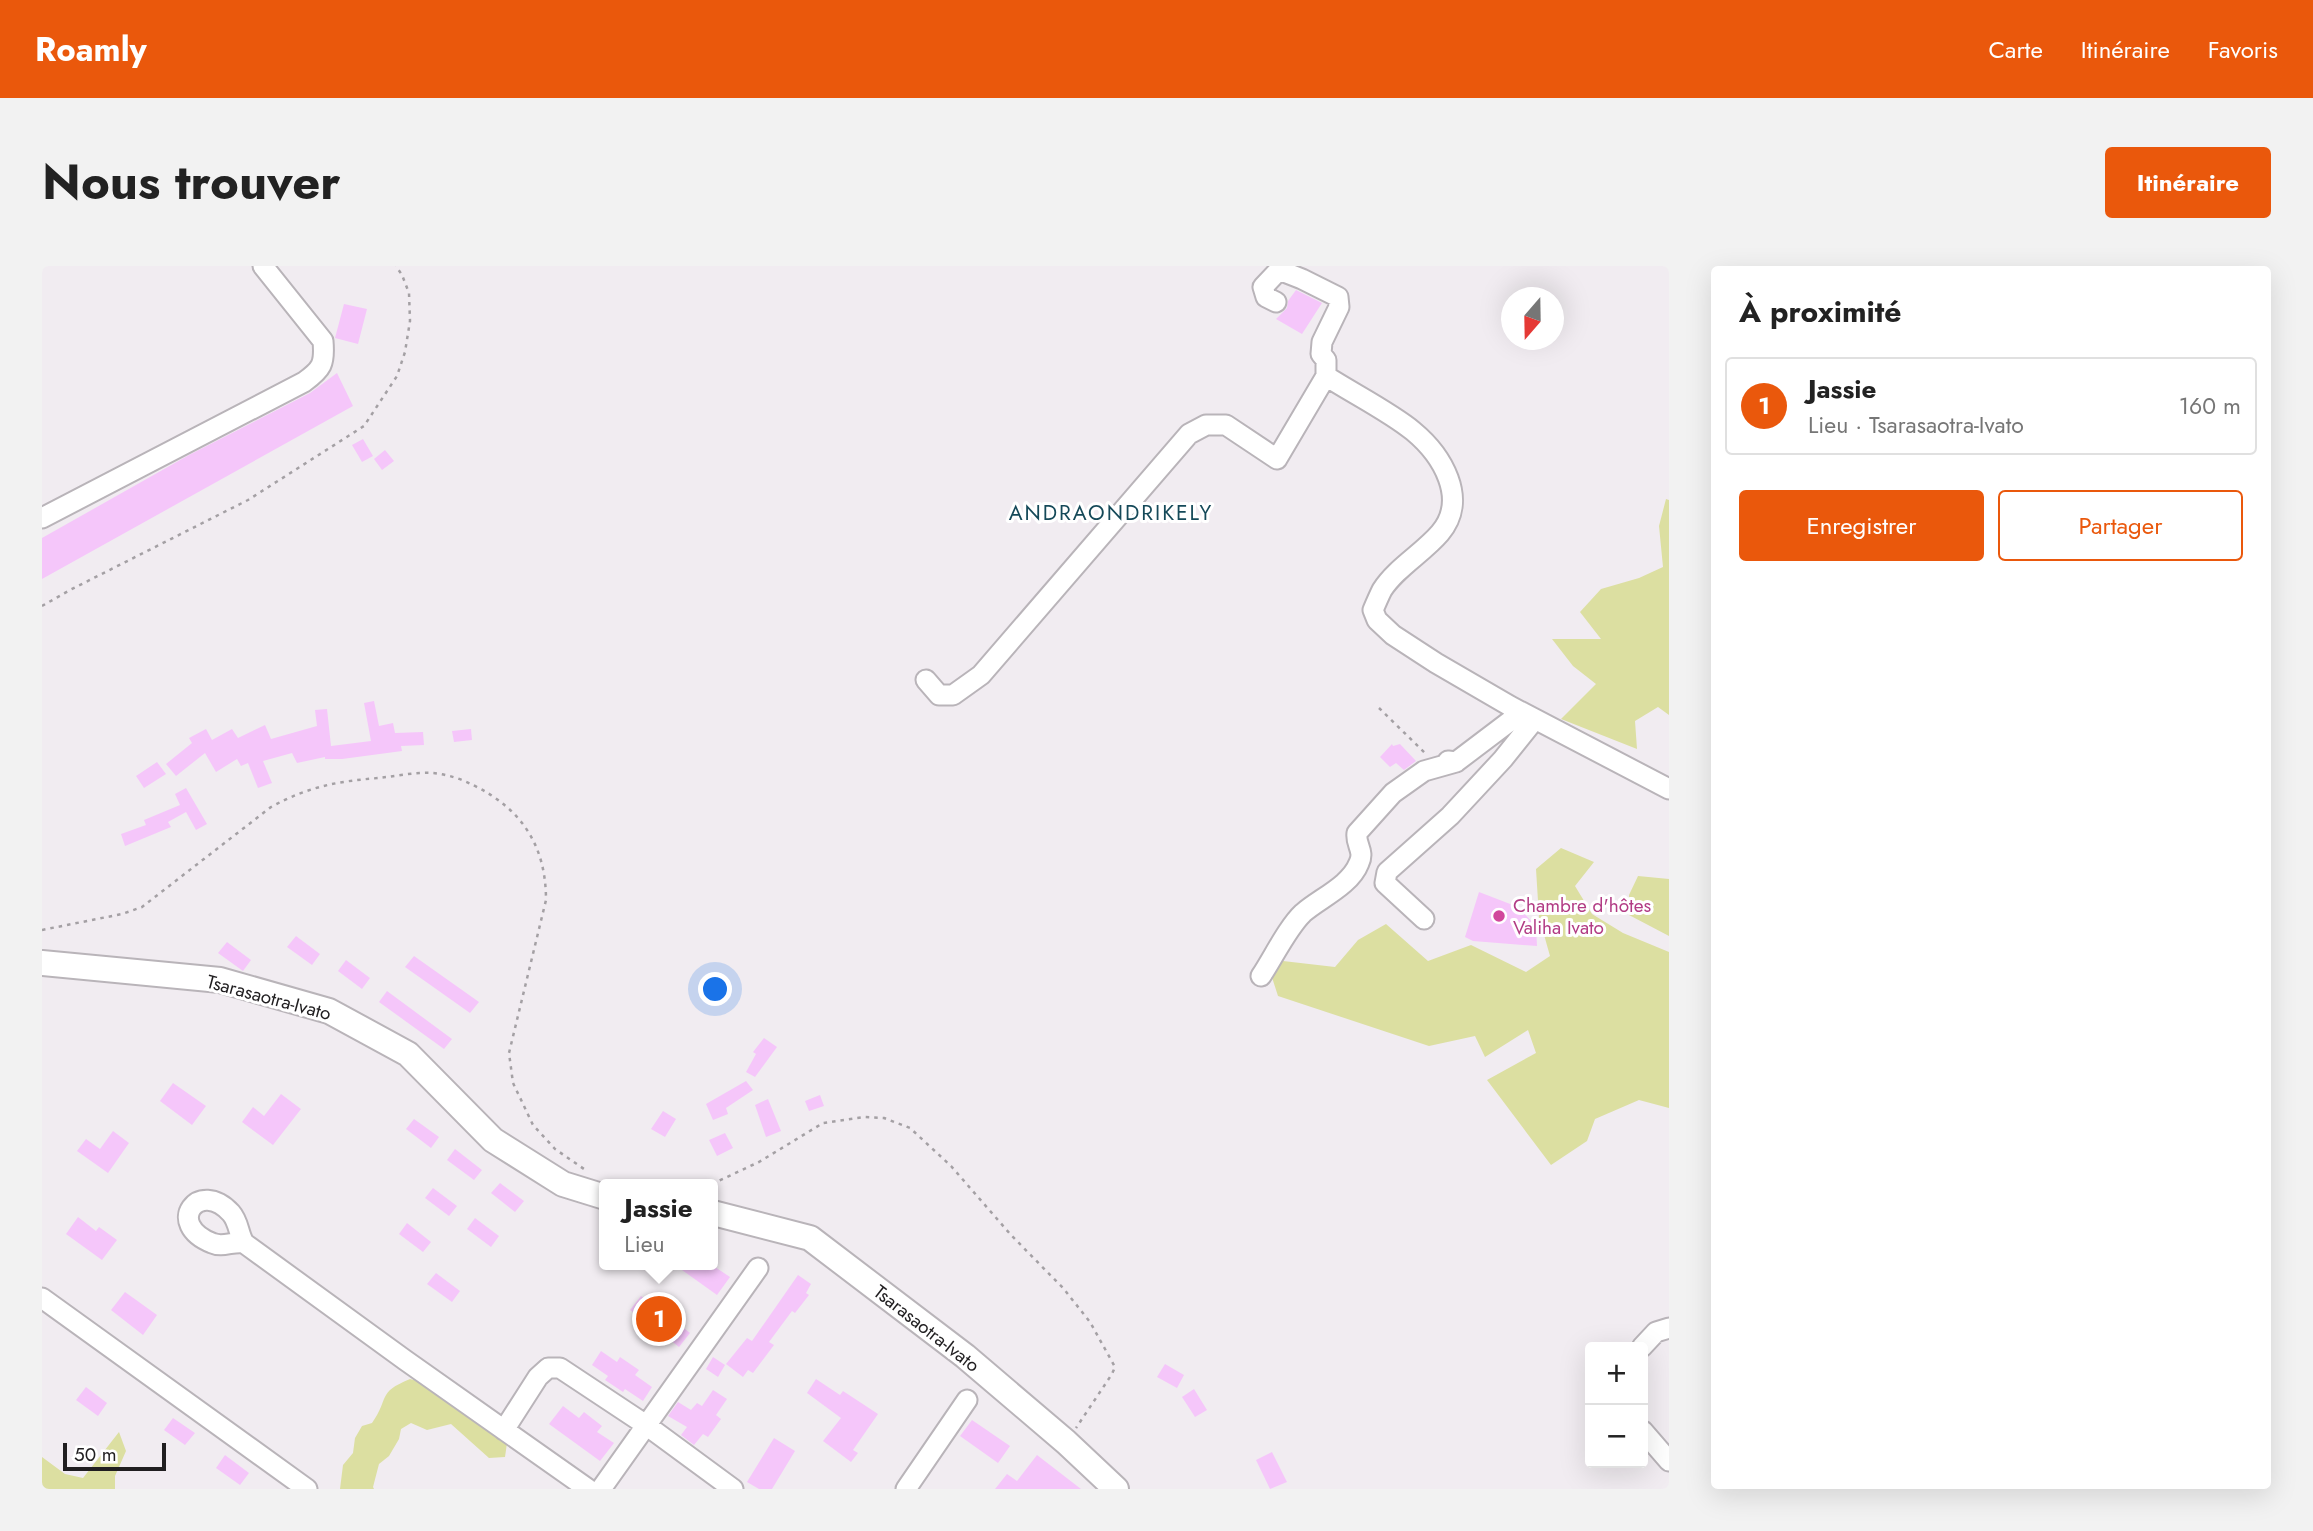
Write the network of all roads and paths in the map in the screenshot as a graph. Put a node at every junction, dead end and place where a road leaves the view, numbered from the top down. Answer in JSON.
{"nodes":[{"id":1,"x":263,"y":266,"type":"edge"},
{"id":2,"x":396,"y":266,"type":"edge"},
{"id":3,"x":1276,"y":302,"type":"dead end"},
{"id":4,"x":1325,"y":376,"type":"junction"},
{"id":5,"x":42,"y":519,"type":"edge"},
{"id":6,"x":42,"y":606,"type":"edge"},
{"id":7,"x":926,"y":680,"type":"dead end"},
{"id":8,"x":1379,"y":708,"type":"dead end"},
{"id":9,"x":1529,"y":716,"type":"junction"},
{"id":10,"x":1452,"y":762,"type":"junction"},
{"id":11,"x":1669,"y":789,"type":"edge"},
{"id":12,"x":1424,"y":919,"type":"dead end"},
{"id":13,"x":42,"y":930,"type":"edge"},
{"id":14,"x":42,"y":963,"type":"edge"},
{"id":15,"x":1261,"y":976,"type":"dead end"},
{"id":16,"x":595,"y":1174,"type":"dead end"},
{"id":17,"x":718,"y":1181,"type":"edge"},
{"id":18,"x":599,"y":1195,"type":"edge"},
{"id":19,"x":718,"y":1214,"type":"edge"},
{"id":20,"x":244,"y":1243,"type":"dead end"},
{"id":21,"x":758,"y":1268,"type":"dead end"},
{"id":22,"x":42,"y":1298,"type":"edge"},
{"id":23,"x":1669,"y":1328,"type":"edge"},
{"id":24,"x":1647,"y":1342,"type":"edge"},
{"id":25,"x":967,"y":1400,"type":"dead end"},
{"id":26,"x":646,"y":1425,"type":"junction"},
{"id":27,"x":504,"y":1430,"type":"junction"},
{"id":28,"x":1648,"y":1437,"type":"edge"},
{"id":29,"x":1066,"y":1442,"type":"junction"},
{"id":30,"x":1669,"y":1461,"type":"edge"},
{"id":31,"x":307,"y":1489,"type":"edge"},
{"id":32,"x":588,"y":1489,"type":"edge"},
{"id":33,"x":601,"y":1489,"type":"edge"},
{"id":34,"x":733,"y":1489,"type":"edge"},
{"id":35,"x":906,"y":1489,"type":"edge"},
{"id":36,"x":1116,"y":1489,"type":"edge"}],
"edges":[{"from":1,"to":5,"type":"street"},
{"from":2,"to":6,"type":"path"},
{"from":3,"to":4,"type":"street"},
{"from":4,"to":7,"type":"street"},
{"from":4,"to":9,"type":"street"},
{"from":8,"to":10,"type":"path"},
{"from":9,"to":10,"type":"street"},
{"from":9,"to":11,"type":"street"},
{"from":9,"to":12,"type":"street"},
{"from":10,"to":15,"type":"street"},
{"from":13,"to":16,"type":"path"},
{"from":14,"to":18,"type":"main road","name":"Tsarasaotra-Ivato"},
{"from":17,"to":29,"type":"path"},
{"from":19,"to":29,"type":"main road","name":"Tsarasaotra-Ivato"},
{"from":20,"to":27,"type":"street"},
{"from":21,"to":26,"type":"street"},
{"from":22,"to":31,"type":"street"},
{"from":23,"to":24,"type":"street"},
{"from":25,"to":35,"type":"street"},
{"from":26,"to":27,"type":"street"},
{"from":26,"to":33,"type":"street"},
{"from":26,"to":34,"type":"street"},
{"from":27,"to":32,"type":"street"},
{"from":28,"to":30,"type":"street"},
{"from":29,"to":36,"type":"main road","name":"Tsarasaotra-Ivato"}]}
